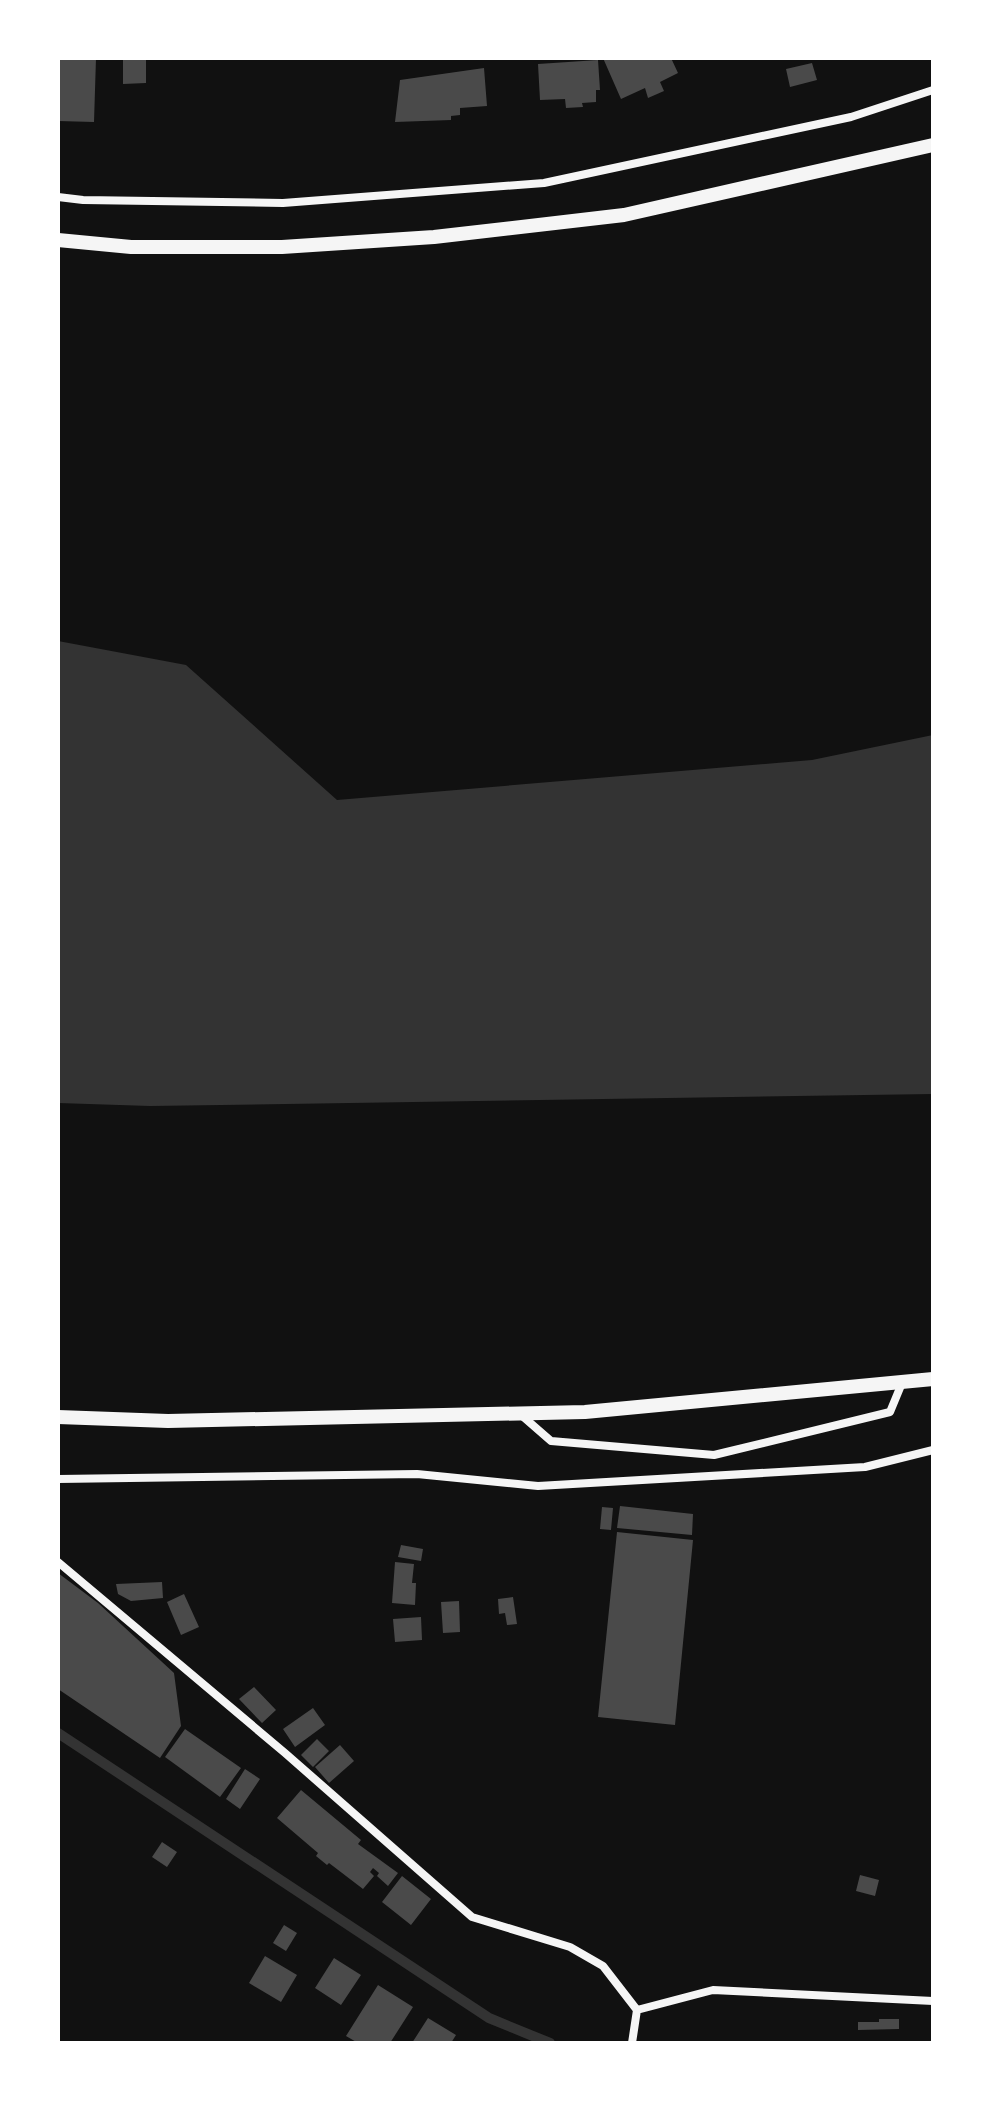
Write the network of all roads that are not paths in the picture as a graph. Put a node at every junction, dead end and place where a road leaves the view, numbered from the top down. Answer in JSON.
{"nodes":[{"id":1,"x":933,"y":90,"type":"edge"},
{"id":2,"x":933,"y":145,"type":"edge"},
{"id":3,"x":58,"y":197,"type":"edge"},
{"id":4,"x":58,"y":240,"type":"edge"},
{"id":5,"x":933,"y":1379,"type":"edge"},
{"id":6,"x":902,"y":1383,"type":"junction"},
{"id":7,"x":519,"y":1414,"type":"junction"},
{"id":8,"x":58,"y":1417,"type":"edge"},
{"id":9,"x":933,"y":1450,"type":"edge"},
{"id":10,"x":714,"y":1455,"type":"junction"},
{"id":11,"x":716,"y":1475,"type":"junction"},
{"id":12,"x":58,"y":1479,"type":"edge"},
{"id":13,"x":58,"y":1562,"type":"edge"},
{"id":14,"x":933,"y":2001,"type":"edge"},
{"id":15,"x":637,"y":2010,"type":"junction"},
{"id":16,"x":632,"y":2042,"type":"edge"}],
"edges":[{"from":1,"to":3,"type":"street"},
{"from":2,"to":4,"type":"street"},
{"from":5,"to":6,"type":"street"},
{"from":6,"to":7,"type":"street"},
{"from":6,"to":10,"type":"street"},
{"from":7,"to":8,"type":"street"},
{"from":7,"to":10,"type":"street"},
{"from":9,"to":11,"type":"street"},
{"from":10,"to":11,"type":"street"},
{"from":11,"to":12,"type":"street"},
{"from":13,"to":15,"type":"street"},
{"from":14,"to":15,"type":"street"},
{"from":15,"to":16,"type":"street"}]}
